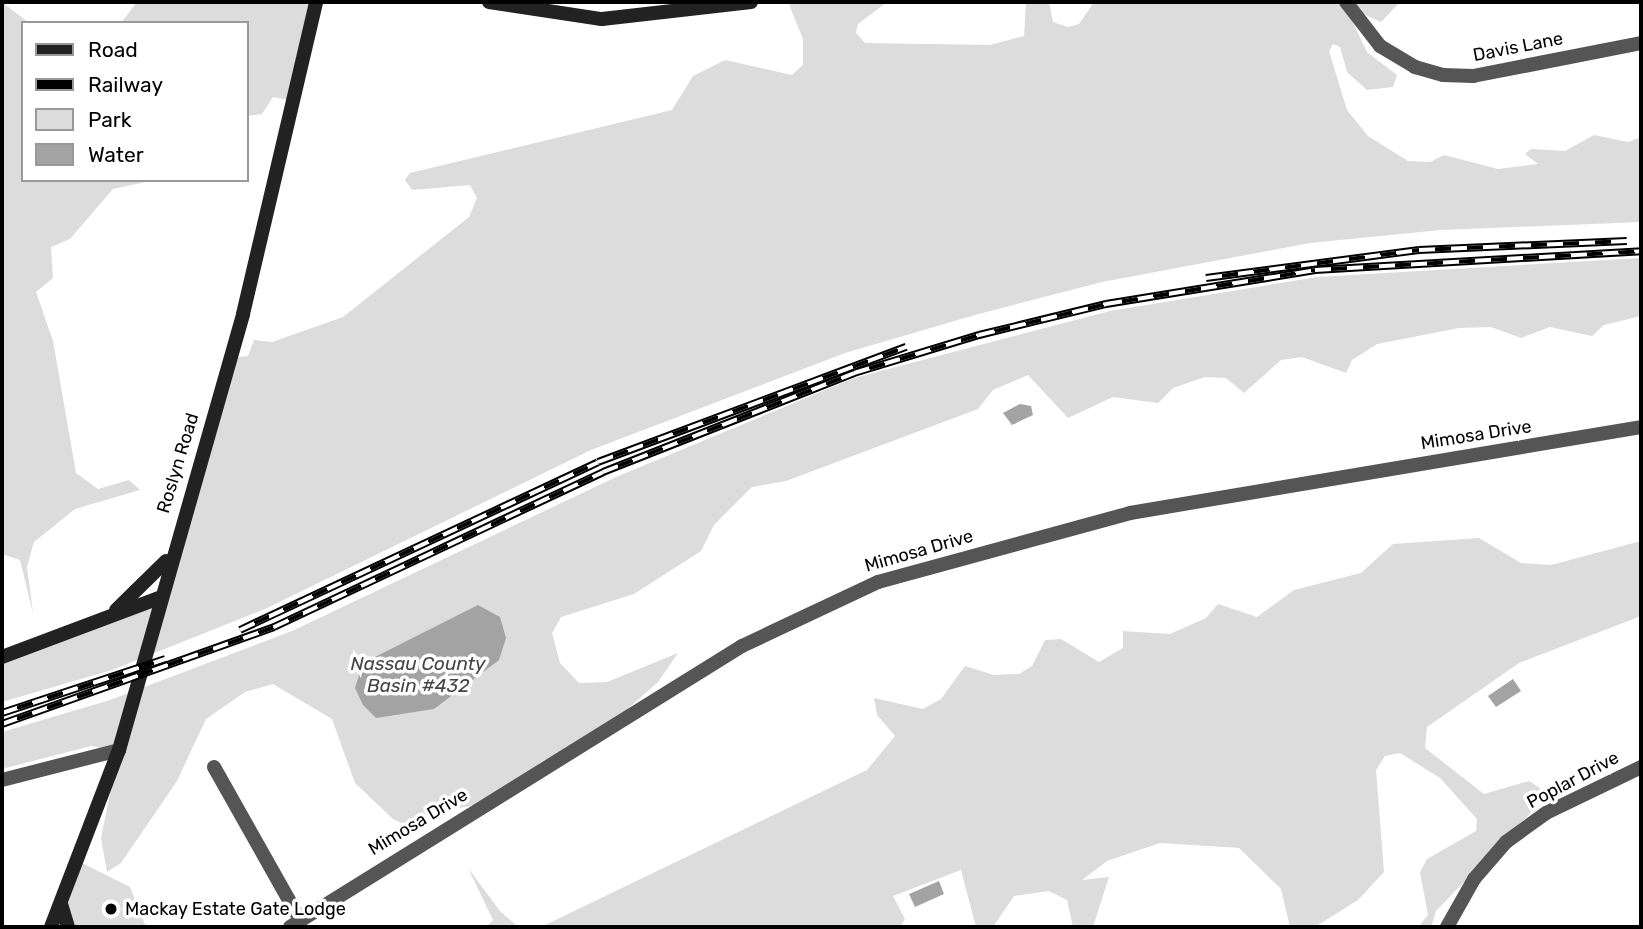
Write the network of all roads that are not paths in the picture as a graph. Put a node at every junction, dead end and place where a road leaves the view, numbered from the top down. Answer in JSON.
{"nodes":[{"id":1,"x":316,"y":2,"type":"edge"},
{"id":2,"x":489,"y":2,"type":"edge"},
{"id":3,"x":751,"y":2,"type":"edge"},
{"id":4,"x":1346,"y":2,"type":"edge"},
{"id":5,"x":1641,"y":43,"type":"edge"},
{"id":6,"x":1641,"y":427,"type":"edge"},
{"id":7,"x":173,"y":547,"type":"junction"},
{"id":8,"x":159,"y":598,"type":"junction"},
{"id":9,"x":109,"y":616,"type":"junction"},
{"id":10,"x":2,"y":657,"type":"edge"},
{"id":11,"x":119,"y":750,"type":"junction"},
{"id":12,"x":214,"y":766,"type":"dead end"},
{"id":13,"x":1641,"y":767,"type":"edge"},
{"id":14,"x":2,"y":779,"type":"edge"},
{"id":15,"x":61,"y":904,"type":"junction"},
{"id":16,"x":294,"y":923,"type":"edge"},
{"id":17,"x":51,"y":927,"type":"edge"},
{"id":18,"x":68,"y":927,"type":"edge"},
{"id":19,"x":1447,"y":927,"type":"edge"}],
"edges":[{"from":1,"to":7,"type":"main road","name":"Roslyn Road"},
{"from":2,"to":3,"type":"main road"},
{"from":4,"to":5,"type":"street","name":"Davis Lane"},
{"from":6,"to":16,"type":"street","name":"Mimosa Drive"},
{"from":7,"to":8,"type":"main road","name":"Roslyn Road"},
{"from":7,"to":9,"type":"main road"},
{"from":8,"to":9,"type":"main road"},
{"from":8,"to":11,"type":"main road","name":"Roslyn Road"},
{"from":9,"to":10,"type":"main road"},
{"from":11,"to":14,"type":"street"},
{"from":11,"to":15,"type":"main road","name":"Roslyn Road"},
{"from":12,"to":16,"type":"street"},
{"from":13,"to":19,"type":"street","name":"Poplar Drive"},
{"from":15,"to":17,"type":"main road","name":"Roslyn Road"},
{"from":15,"to":18,"type":"main road"}]}
